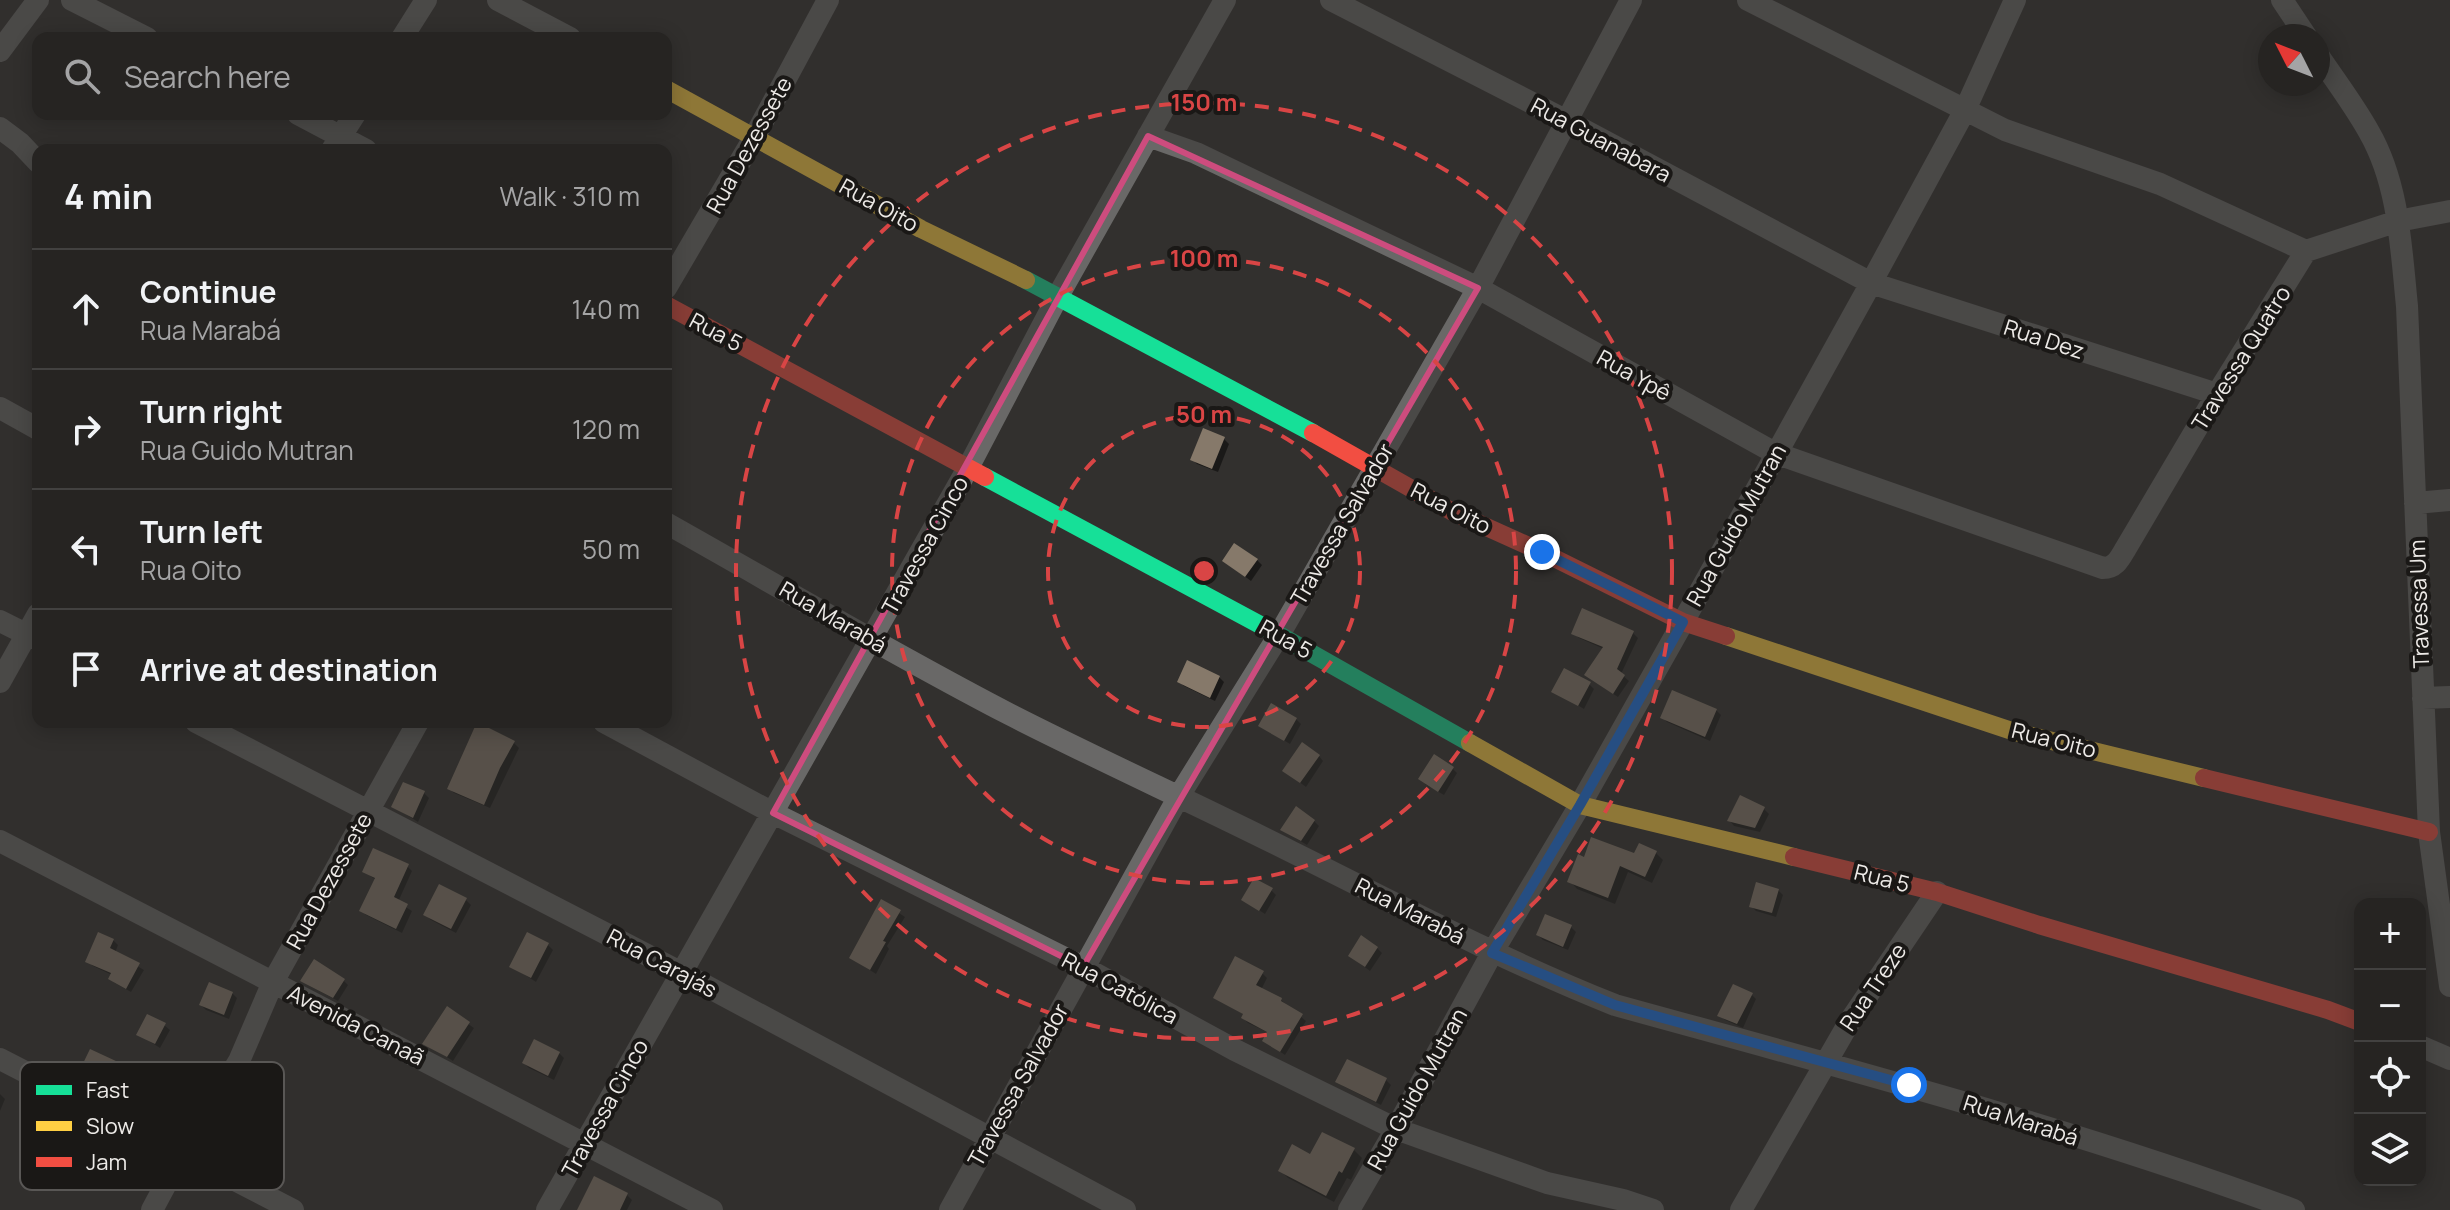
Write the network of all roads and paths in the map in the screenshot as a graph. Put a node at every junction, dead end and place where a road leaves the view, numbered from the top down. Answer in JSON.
{"nodes":[{"id":1,"x":38,"y":0,"type":"edge"},
{"id":2,"x":72,"y":0,"type":"edge"},
{"id":3,"x":426,"y":0,"type":"edge"},
{"id":4,"x":498,"y":0,"type":"edge"},
{"id":5,"x":828,"y":0,"type":"edge"},
{"id":6,"x":1225,"y":0,"type":"edge"},
{"id":7,"x":1331,"y":0,"type":"edge"},
{"id":8,"x":1631,"y":0,"type":"edge"},
{"id":9,"x":1748,"y":0,"type":"edge"},
{"id":10,"x":2015,"y":0,"type":"edge"},
{"id":11,"x":2282,"y":0,"type":"edge"},
{"id":12,"x":2298,"y":24,"type":"edge"},
{"id":13,"x":135,"y":32,"type":"edge"},
{"id":14,"x":406,"y":32,"type":"edge"},
{"id":15,"x":559,"y":32,"type":"edge"},
{"id":16,"x":0,"y":51,"type":"edge"},
{"id":17,"x":2330,"y":73,"type":"edge"},
{"id":18,"x":672,"y":92,"type":"edge"},
{"id":19,"x":1965,"y":110,"type":"junction"},
{"id":20,"x":306,"y":120,"type":"edge"},
{"id":21,"x":351,"y":120,"type":"edge"},
{"id":22,"x":1567,"y":121,"type":"junction"},
{"id":23,"x":0,"y":128,"type":"edge"},
{"id":24,"x":755,"y":136,"type":"junction"},
{"id":25,"x":1148,"y":136,"type":"junction"},
{"id":26,"x":336,"y":143,"type":"edge"},
{"id":27,"x":32,"y":156,"type":"edge"},
{"id":28,"x":2450,"y":211,"type":"edge"},
{"id":29,"x":2398,"y":221,"type":"junction"},
{"id":30,"x":2306,"y":251,"type":"junction"},
{"id":31,"x":672,"y":278,"type":"edge"},
{"id":32,"x":1871,"y":283,"type":"junction"},
{"id":33,"x":1478,"y":288,"type":"junction"},
{"id":34,"x":1058,"y":296,"type":"junction"},
{"id":35,"x":672,"y":308,"type":"edge"},
{"id":36,"x":2217,"y":394,"type":"junction"},
{"id":37,"x":0,"y":408,"type":"edge"},
{"id":38,"x":32,"y":426,"type":"edge"},
{"id":39,"x":1775,"y":453,"type":"junction"},
{"id":40,"x":1375,"y":466,"type":"junction"},
{"id":41,"x":968,"y":468,"type":"junction"},
{"id":42,"x":2450,"y":500,"type":"edge"},
{"id":43,"x":2415,"y":503,"type":"junction"},
{"id":44,"x":672,"y":526,"type":"edge"},
{"id":45,"x":2126,"y":548,"type":"joint"},
{"id":46,"x":0,"y":621,"type":"edge"},
{"id":47,"x":1683,"y":622,"type":"junction"},
{"id":48,"x":1279,"y":635,"type":"junction"},
{"id":49,"x":32,"y":637,"type":"edge"},
{"id":50,"x":872,"y":639,"type":"junction"},
{"id":51,"x":0,"y":682,"type":"edge"},
{"id":52,"x":2450,"y":697,"type":"edge"},
{"id":53,"x":2423,"y":698,"type":"junction"},
{"id":54,"x":208,"y":728,"type":"edge"},
{"id":55,"x":415,"y":728,"type":"edge"},
{"id":56,"x":615,"y":728,"type":"edge"},
{"id":57,"x":1179,"y":796,"type":"junction"},
{"id":58,"x":1580,"y":805,"type":"junction"},
{"id":59,"x":368,"y":811,"type":"junction"},
{"id":60,"x":773,"y":813,"type":"junction"},
{"id":61,"x":2429,"y":832,"type":"junction"},
{"id":62,"x":0,"y":841,"type":"edge"},
{"id":63,"x":1937,"y":892,"type":"junction"},
{"id":64,"x":1492,"y":953,"type":"junction"},
{"id":65,"x":1083,"y":967,"type":"junction"},
{"id":66,"x":682,"y":973,"type":"junction"},
{"id":67,"x":273,"y":982,"type":"junction"},
{"id":68,"x":2450,"y":986,"type":"edge"},
{"id":69,"x":2354,"y":1020,"type":"edge"},
{"id":70,"x":2426,"y":1049,"type":"edge"},
{"id":71,"x":0,"y":1059,"type":"edge"},
{"id":72,"x":2450,"y":1059,"type":"edge"},
{"id":73,"x":238,"y":1062,"type":"edge"},
{"id":74,"x":1825,"y":1062,"type":"junction"},
{"id":75,"x":20,"y":1069,"type":"edge"},
{"id":76,"x":1396,"y":1129,"type":"junction"},
{"id":77,"x":990,"y":1137,"type":"junction"},
{"id":78,"x":584,"y":1144,"type":"junction"},
{"id":79,"x":163,"y":1190,"type":"edge"},
{"id":80,"x":253,"y":1190,"type":"edge"},
{"id":81,"x":152,"y":1210,"type":"edge"},
{"id":82,"x":293,"y":1210,"type":"edge"},
{"id":83,"x":547,"y":1210,"type":"edge"},
{"id":84,"x":712,"y":1210,"type":"edge"},
{"id":85,"x":950,"y":1210,"type":"edge"},
{"id":86,"x":1125,"y":1210,"type":"edge"},
{"id":87,"x":1349,"y":1210,"type":"edge"},
{"id":88,"x":1653,"y":1210,"type":"edge"},
{"id":89,"x":1741,"y":1210,"type":"edge"},
{"id":90,"x":2294,"y":1210,"type":"edge"}],
"edges":[{"from":1,"to":16,"type":"street"},
{"from":2,"to":13,"type":"street"},
{"from":3,"to":14,"type":"street"},
{"from":4,"to":15,"type":"street"},
{"from":5,"to":24,"type":"street","name":"Rua Dezessete"},
{"from":6,"to":25,"type":"street","name":"Travessa Cinco"},
{"from":7,"to":22,"type":"street","name":"Rua Guanabara"},
{"from":8,"to":22,"type":"street","name":"Travessa Salvador"},
{"from":9,"to":19,"type":"street"},
{"from":10,"to":19,"type":"street","name":"Rua Guido Mutran"},
{"from":11,"to":12,"type":"street"},
{"from":17,"to":29,"type":"street","name":"Travessa Um"},
{"from":18,"to":24,"type":"street","name":"Rua Oito"},
{"from":19,"to":30,"type":"street"},
{"from":19,"to":32,"type":"street","name":"Rua Guido Mutran"},
{"from":20,"to":26,"type":"street"},
{"from":21,"to":26,"type":"street"},
{"from":22,"to":32,"type":"street","name":"Rua Guanabara"},
{"from":22,"to":33,"type":"street","name":"Travessa Salvador"},
{"from":23,"to":27,"type":"street"},
{"from":24,"to":31,"type":"street","name":"Rua Dezessete"},
{"from":24,"to":34,"type":"street","name":"Rua Oito"},
{"from":25,"to":33,"type":"street","name":"Rua Ypê"},
{"from":25,"to":34,"type":"street","name":"Travessa Cinco"},
{"from":28,"to":29,"type":"street"},
{"from":29,"to":30,"type":"street"},
{"from":29,"to":43,"type":"street","name":"Travessa Um"},
{"from":30,"to":36,"type":"street","name":"Travessa Quatro"},
{"from":32,"to":36,"type":"street","name":"Rua Dez"},
{"from":32,"to":39,"type":"street","name":"Rua Guido Mutran"},
{"from":33,"to":39,"type":"street","name":"Rua Ypê"},
{"from":33,"to":40,"type":"street","name":"Travessa Salvador"},
{"from":34,"to":40,"type":"street","name":"Rua Oito"},
{"from":34,"to":41,"type":"street","name":"Travessa Cinco"},
{"from":35,"to":41,"type":"street","name":"Rua 5"},
{"from":36,"to":45,"type":"street","name":"Travessa Quatro"},
{"from":37,"to":38,"type":"street"},
{"from":39,"to":45,"type":"street","name":"Rua Ypê"},
{"from":39,"to":47,"type":"street","name":"Rua Guido Mutran"},
{"from":40,"to":47,"type":"street","name":"Rua Oito"},
{"from":40,"to":48,"type":"street","name":"Travessa Salvador"},
{"from":41,"to":48,"type":"street","name":"Rua 5"},
{"from":41,"to":50,"type":"street","name":"Travessa Cinco"},
{"from":42,"to":43,"type":"street"},
{"from":43,"to":53,"type":"street","name":"Travessa Um"},
{"from":44,"to":50,"type":"street","name":"Rua Marabá"},
{"from":46,"to":49,"type":"street"},
{"from":47,"to":58,"type":"street","name":"Rua Guido Mutran"},
{"from":47,"to":61,"type":"street","name":"Rua Oito"},
{"from":48,"to":57,"type":"street","name":"Travessa Salvador"},
{"from":48,"to":58,"type":"street","name":"Rua 5"},
{"from":49,"to":51,"type":"street"},
{"from":50,"to":57,"type":"street","name":"Rua Marabá"},
{"from":50,"to":60,"type":"street","name":"Travessa Cinco"},
{"from":52,"to":53,"type":"street"},
{"from":53,"to":61,"type":"street","name":"Travessa Um"},
{"from":54,"to":59,"type":"street","name":"Rua Carajás"},
{"from":55,"to":59,"type":"street","name":"Rua Dezessete"},
{"from":56,"to":60,"type":"street","name":"Rua Católica"},
{"from":57,"to":64,"type":"street","name":"Rua Marabá"},
{"from":57,"to":65,"type":"street","name":"Travessa Salvador"},
{"from":58,"to":63,"type":"street","name":"Rua 5"},
{"from":58,"to":64,"type":"street","name":"Rua Guido Mutran"},
{"from":59,"to":66,"type":"street","name":"Rua Carajás"},
{"from":59,"to":67,"type":"street","name":"Rua Dezessete"},
{"from":60,"to":65,"type":"street","name":"Rua Católica"},
{"from":60,"to":66,"type":"street","name":"Travessa Cinco"},
{"from":61,"to":68,"type":"street","name":"Travessa Um"},
{"from":62,"to":67,"type":"street","name":"Avenida Canaã"},
{"from":63,"to":69,"type":"street","name":"Rua 5"},
{"from":63,"to":74,"type":"street","name":"Rua Treze"},
{"from":64,"to":74,"type":"street","name":"Rua Marabá"},
{"from":64,"to":76,"type":"street","name":"Rua Guido Mutran"},
{"from":65,"to":76,"type":"street","name":"Rua Católica"},
{"from":65,"to":77,"type":"street","name":"Travessa Salvador"},
{"from":66,"to":77,"type":"street","name":"Rua Carajás"},
{"from":66,"to":78,"type":"street","name":"Travessa Cinco"},
{"from":67,"to":73,"type":"street","name":"Rua Dezessete"},
{"from":67,"to":78,"type":"street","name":"Avenida Canaã"},
{"from":70,"to":72,"type":"street"},
{"from":71,"to":75,"type":"street"},
{"from":74,"to":89,"type":"street","name":"Rua Treze"},
{"from":74,"to":90,"type":"street","name":"Rua Marabá"},
{"from":76,"to":87,"type":"street","name":"Rua Guido Mutran"},
{"from":76,"to":88,"type":"street","name":"Rua Católica"},
{"from":77,"to":85,"type":"street","name":"Travessa Salvador"},
{"from":77,"to":86,"type":"street","name":"Rua Carajás"},
{"from":78,"to":83,"type":"street","name":"Travessa Cinco"},
{"from":78,"to":84,"type":"street","name":"Avenida Canaã"},
{"from":79,"to":81,"type":"street","name":"Rua Dezessete"},
{"from":80,"to":82,"type":"street"}]}
